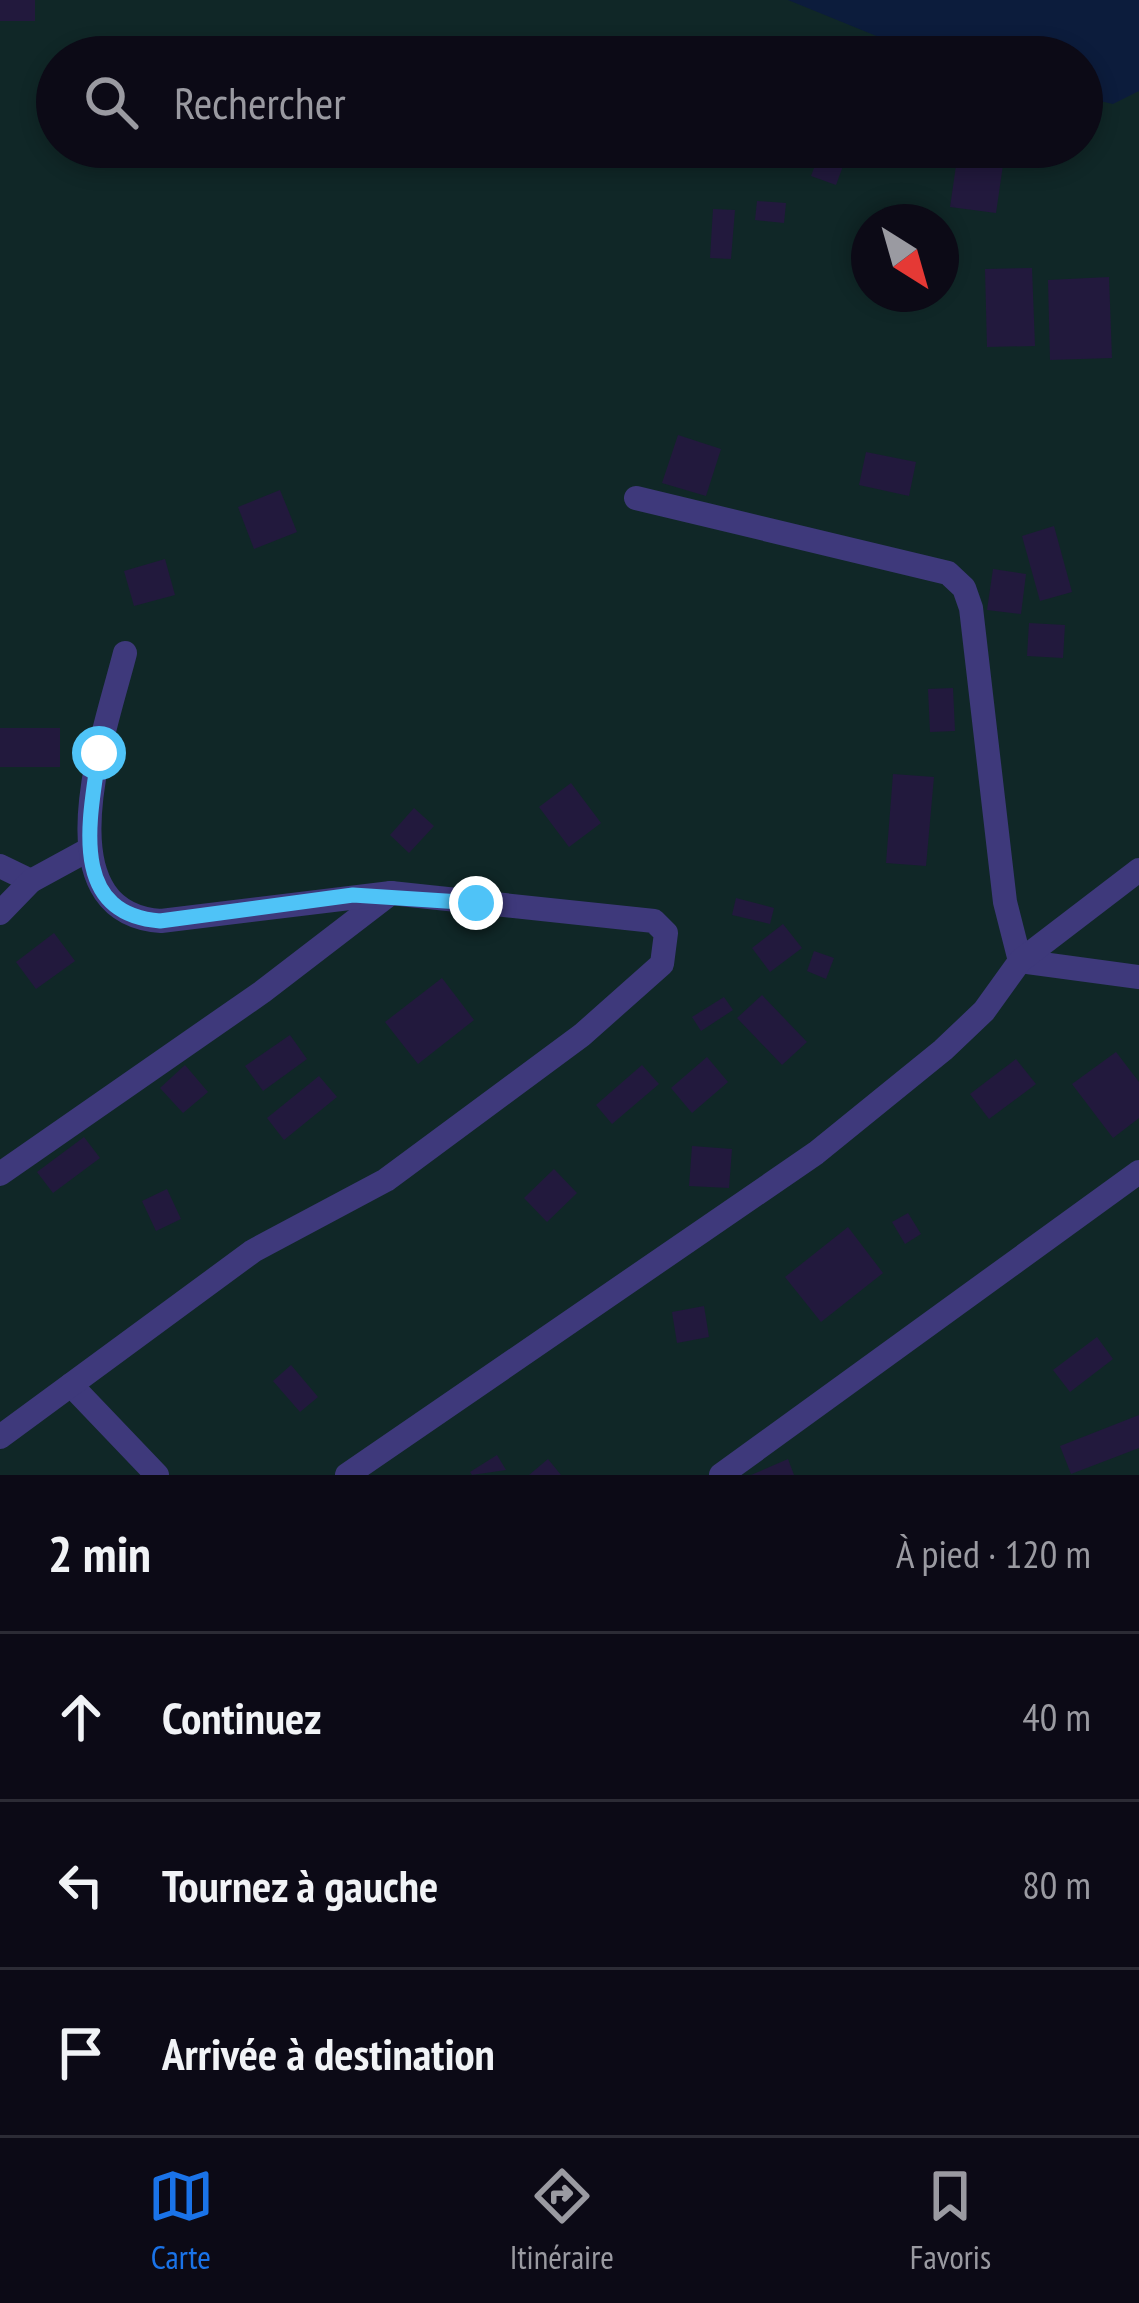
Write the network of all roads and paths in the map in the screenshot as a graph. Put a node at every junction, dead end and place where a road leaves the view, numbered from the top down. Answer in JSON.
{"nodes":[{"id":1,"x":636,"y":498,"type":"dead end"},
{"id":2,"x":125,"y":652,"type":"dead end"},
{"id":3,"x":86,"y":851,"type":"junction"},
{"id":4,"x":0,"y":866,"type":"edge"},
{"id":5,"x":1139,"y":870,"type":"edge"},
{"id":6,"x":31,"y":881,"type":"junction"},
{"id":7,"x":391,"y":893,"type":"junction"},
{"id":8,"x":0,"y":913,"type":"edge"},
{"id":9,"x":1020,"y":961,"type":"junction"},
{"id":10,"x":1139,"y":977,"type":"edge"},
{"id":11,"x":1139,"y":1172,"type":"edge"},
{"id":12,"x":0,"y":1174,"type":"edge"},
{"id":13,"x":71,"y":1385,"type":"junction"},
{"id":14,"x":0,"y":1436,"type":"edge"},
{"id":15,"x":157,"y":1475,"type":"edge"},
{"id":16,"x":346,"y":1475,"type":"edge"},
{"id":17,"x":721,"y":1475,"type":"edge"}],
"edges":[{"from":1,"to":9,"type":"street"},
{"from":2,"to":3,"type":"street"},
{"from":3,"to":6,"type":"street"},
{"from":3,"to":7,"type":"street"},
{"from":4,"to":6,"type":"street"},
{"from":5,"to":9,"type":"street"},
{"from":6,"to":8,"type":"street"},
{"from":7,"to":12,"type":"street"},
{"from":7,"to":13,"type":"street"},
{"from":9,"to":10,"type":"street"},
{"from":9,"to":16,"type":"street"},
{"from":11,"to":17,"type":"street"},
{"from":13,"to":14,"type":"street"},
{"from":13,"to":15,"type":"street"}]}
